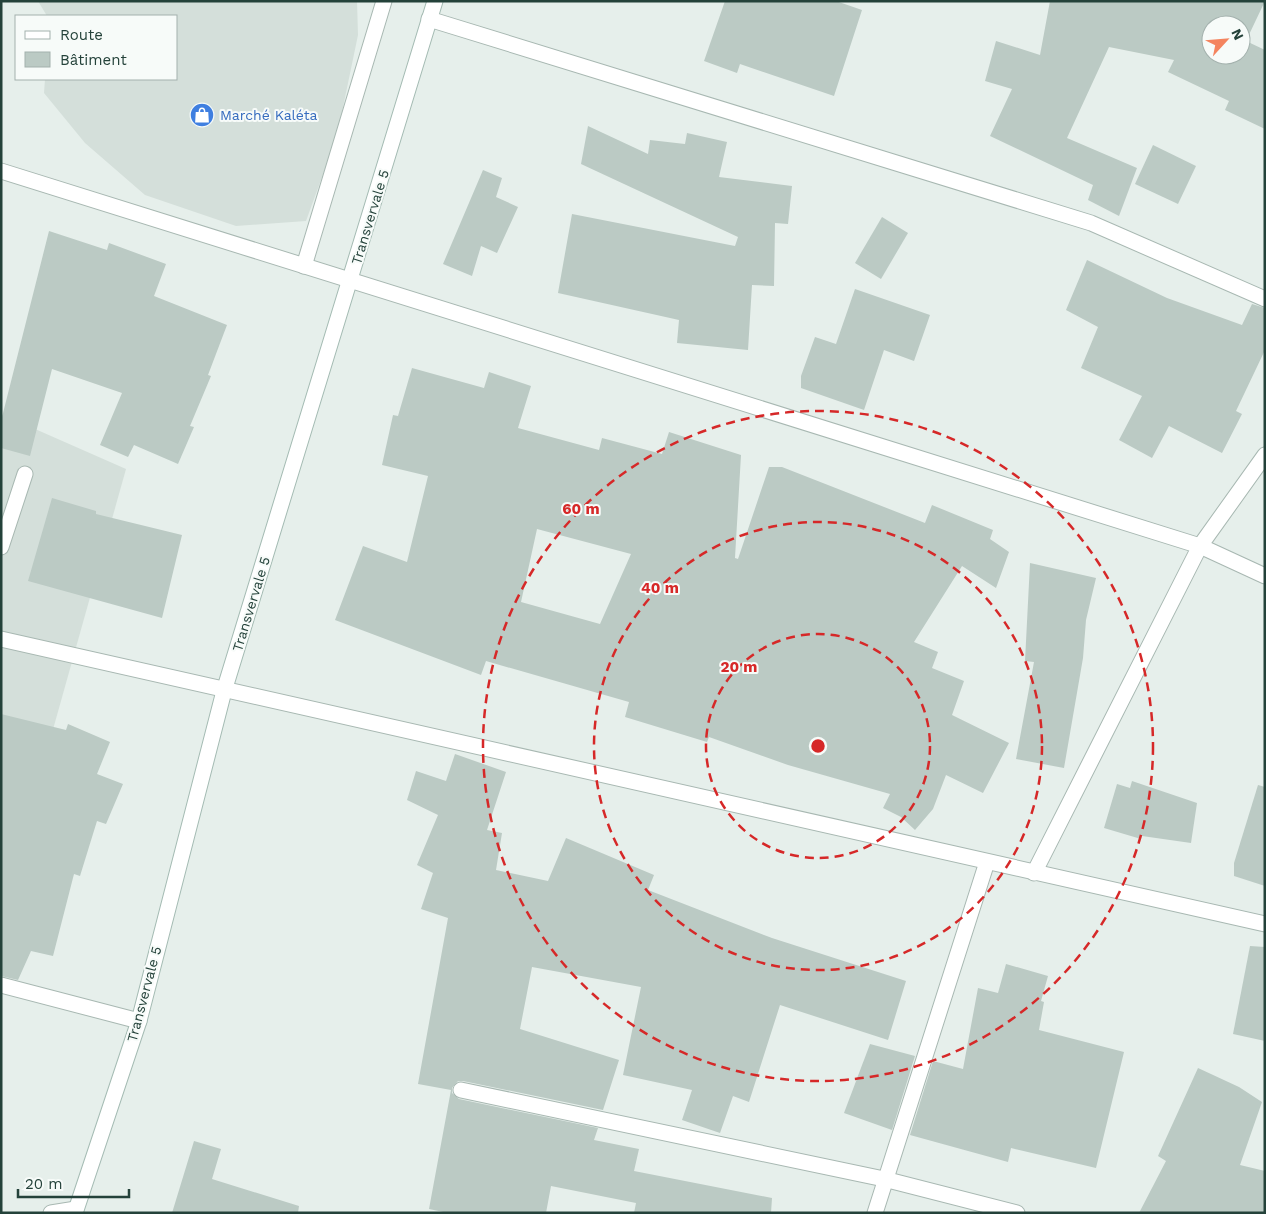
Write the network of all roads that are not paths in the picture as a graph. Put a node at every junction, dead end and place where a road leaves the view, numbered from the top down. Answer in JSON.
{"nodes":[{"id":1,"x":384,"y":1,"type":"edge"},
{"id":2,"x":435,"y":1,"type":"edge"},
{"id":3,"x":430,"y":19,"type":"junction"},
{"id":4,"x":1,"y":171,"type":"edge"},
{"id":5,"x":304,"y":266,"type":"junction"},
{"id":6,"x":351,"y":280,"type":"junction"},
{"id":7,"x":1265,"y":299,"type":"edge"},
{"id":8,"x":1265,"y":455,"type":"edge"},
{"id":9,"x":24,"y":474,"type":"dead end"},
{"id":10,"x":1200,"y":546,"type":"junction"},
{"id":11,"x":1,"y":547,"type":"edge"},
{"id":12,"x":1265,"y":576,"type":"edge"},
{"id":13,"x":1,"y":639,"type":"edge"},
{"id":14,"x":224,"y":691,"type":"junction"},
{"id":15,"x":987,"y":862,"type":"junction"},
{"id":16,"x":1034,"y":873,"type":"junction"},
{"id":17,"x":1265,"y":924,"type":"edge"},
{"id":18,"x":1,"y":984,"type":"edge"},
{"id":19,"x":139,"y":1021,"type":"junction"},
{"id":20,"x":461,"y":1090,"type":"dead end"},
{"id":21,"x":884,"y":1179,"type":"junction"},
{"id":22,"x":75,"y":1211,"type":"edge"},
{"id":23,"x":51,"y":1213,"type":"edge"},
{"id":24,"x":874,"y":1213,"type":"edge"},
{"id":25,"x":1017,"y":1213,"type":"edge"}],
"edges":[{"from":1,"to":5,"type":"street"},
{"from":2,"to":3,"type":"street","name":"Transvervale 5"},
{"from":3,"to":6,"type":"street","name":"Transvervale 5"},
{"from":3,"to":7,"type":"street"},
{"from":4,"to":5,"type":"street"},
{"from":5,"to":6,"type":"street"},
{"from":6,"to":10,"type":"street"},
{"from":6,"to":14,"type":"street","name":"Transvervale 5"},
{"from":8,"to":10,"type":"street"},
{"from":9,"to":11,"type":"street"},
{"from":10,"to":12,"type":"street"},
{"from":10,"to":16,"type":"street"},
{"from":13,"to":14,"type":"street"},
{"from":14,"to":15,"type":"street"},
{"from":14,"to":19,"type":"street","name":"Transvervale 5"},
{"from":15,"to":16,"type":"street"},
{"from":15,"to":21,"type":"street"},
{"from":16,"to":17,"type":"street"},
{"from":18,"to":19,"type":"street"},
{"from":19,"to":22,"type":"street","name":"Transvervale 5"},
{"from":20,"to":21,"type":"street"},
{"from":21,"to":24,"type":"street"},
{"from":21,"to":25,"type":"street"},
{"from":22,"to":23,"type":"street"}]}
